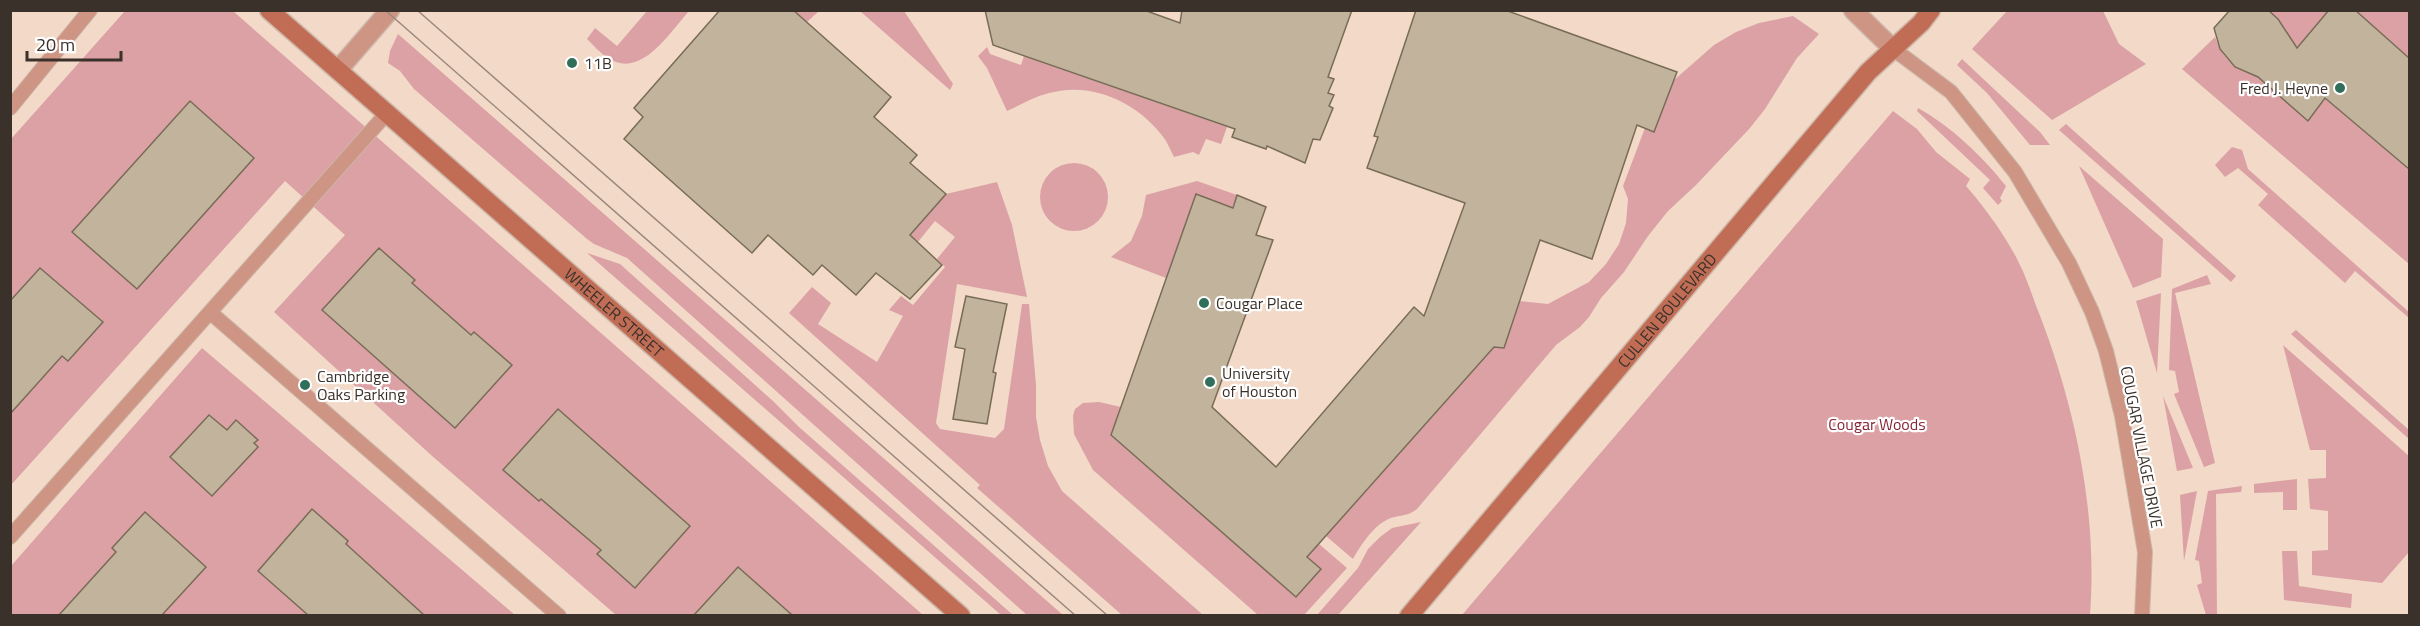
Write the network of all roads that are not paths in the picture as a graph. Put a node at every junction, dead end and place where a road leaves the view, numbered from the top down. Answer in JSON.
{"nodes":[{"id":1,"x":90,"y":10,"type":"edge"},
{"id":2,"x":269,"y":10,"type":"edge"},
{"id":3,"x":390,"y":10,"type":"edge"},
{"id":4,"x":1854,"y":10,"type":"edge"},
{"id":5,"x":1930,"y":10,"type":"edge"},
{"id":6,"x":1892,"y":48,"type":"junction"},
{"id":7,"x":338,"y":70,"type":"junction"},
{"id":8,"x":10,"y":108,"type":"edge"},
{"id":9,"x":387,"y":113,"type":"junction"},
{"id":10,"x":211,"y":313,"type":"junction"},
{"id":11,"x":10,"y":537,"type":"edge"},
{"id":12,"x":559,"y":615,"type":"edge"},
{"id":13,"x":961,"y":615,"type":"edge"},
{"id":14,"x":1409,"y":615,"type":"edge"},
{"id":15,"x":2142,"y":615,"type":"edge"}],
"edges":[{"from":1,"to":8,"type":"lane"},
{"from":2,"to":7,"type":"main road","name":"WHEELER STREET"},
{"from":3,"to":7,"type":"street"},
{"from":4,"to":6,"type":"street"},
{"from":5,"to":6,"type":"main road","name":"CULLEN BOULEVARD"},
{"from":6,"to":14,"type":"main road","name":"CULLEN BOULEVARD"},
{"from":6,"to":15,"type":"lane","name":"COUGAR VILLAGE DRIVE"},
{"from":7,"to":9,"type":"main road","name":"WHEELER STREET"},
{"from":9,"to":10,"type":"lane"},
{"from":9,"to":13,"type":"main road","name":"WHEELER STREET"},
{"from":10,"to":11,"type":"lane"},
{"from":10,"to":12,"type":"lane"}]}
